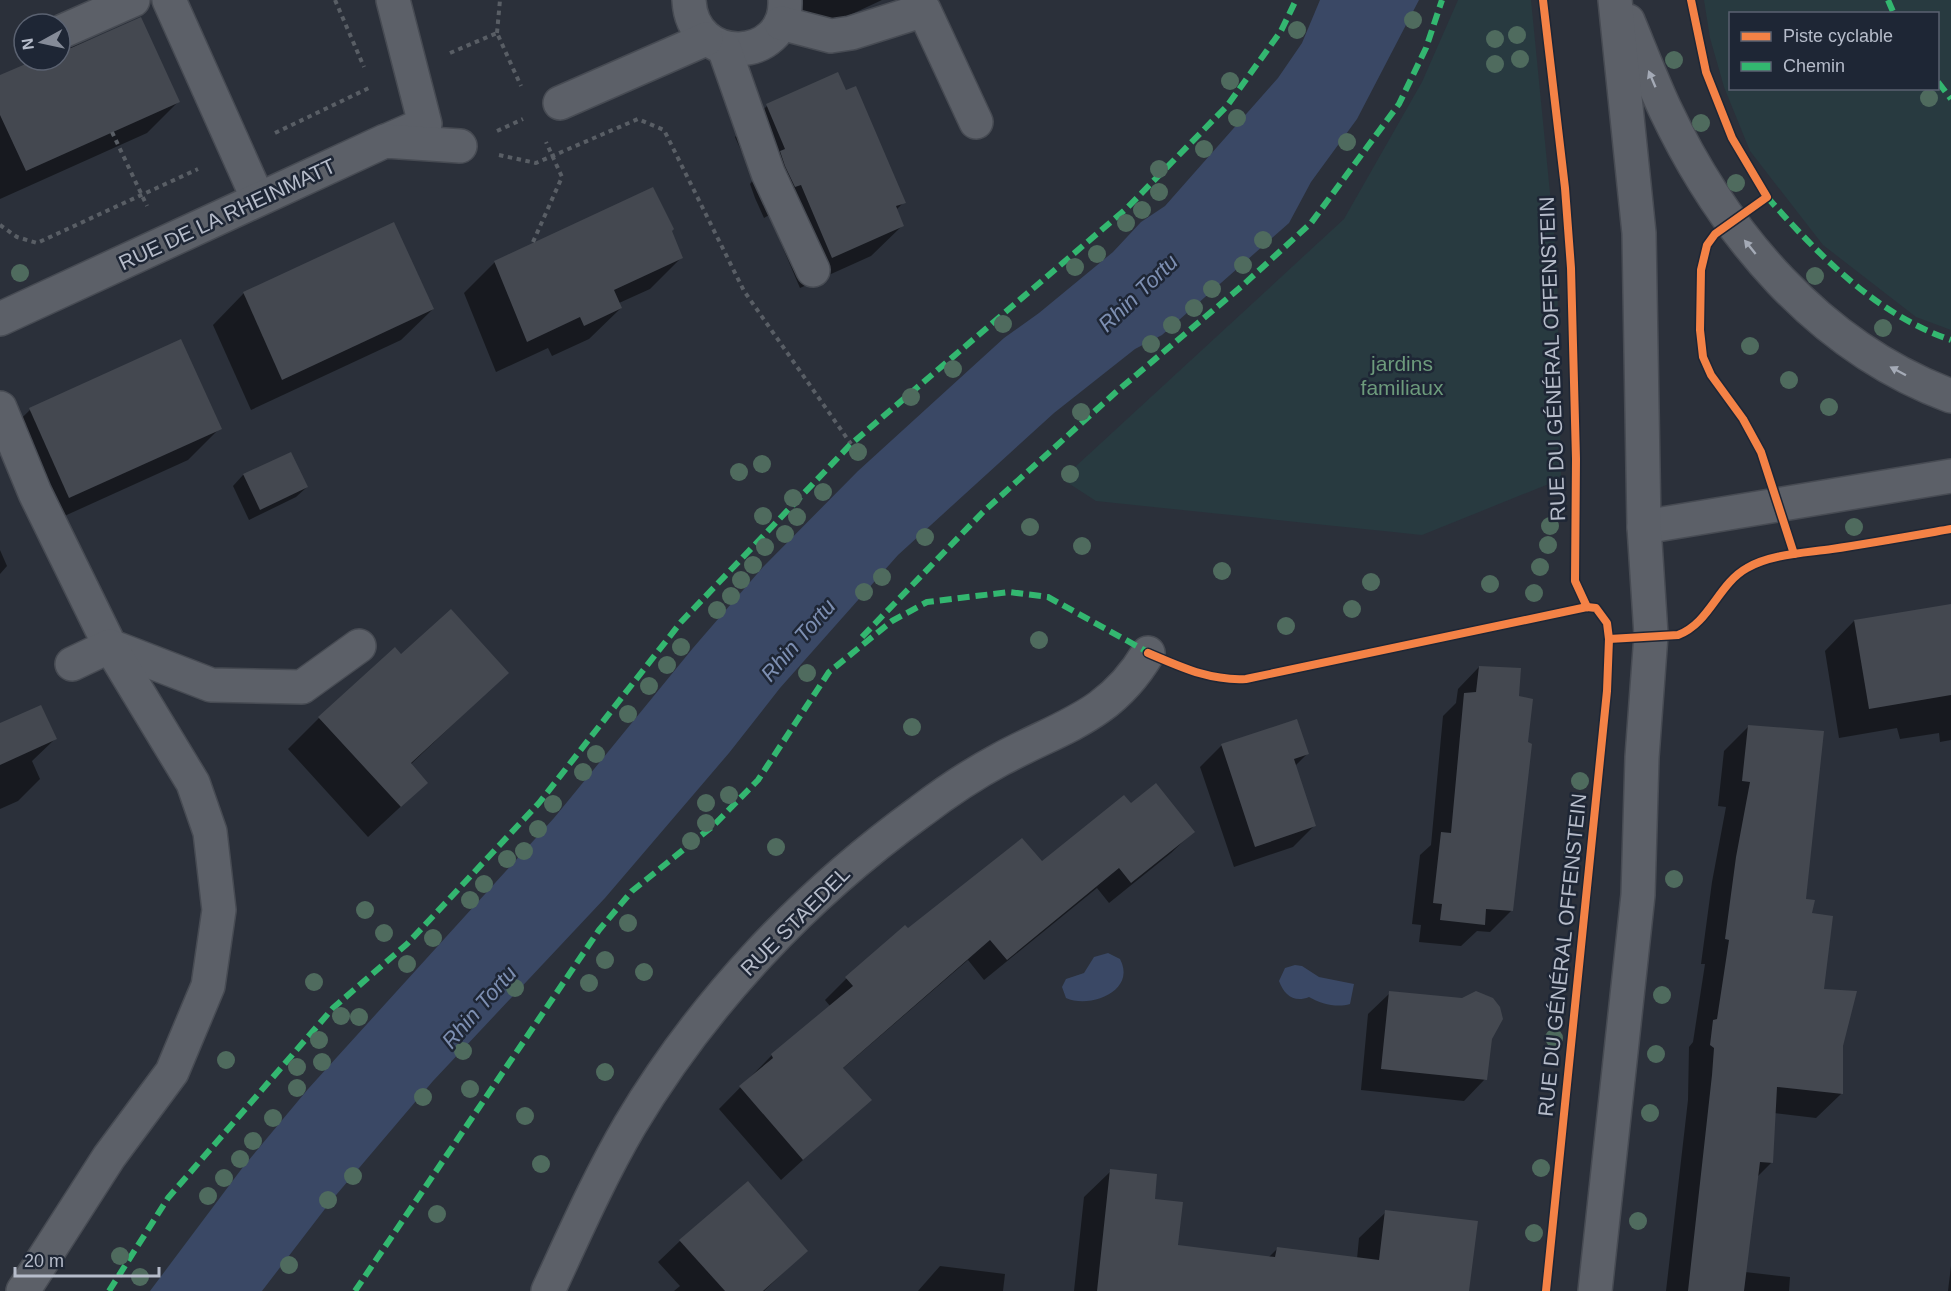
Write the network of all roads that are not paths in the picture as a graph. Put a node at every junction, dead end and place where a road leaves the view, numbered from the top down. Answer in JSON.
{"nodes":[{"id":1,"x":134,"y":0,"type":"edge"},
{"id":2,"x":170,"y":0,"type":"edge"},
{"id":3,"x":393,"y":0,"type":"edge"},
{"id":4,"x":689,"y":0,"type":"edge"},
{"id":5,"x":1617,"y":0,"type":"edge"},
{"id":6,"x":783,"y":11,"type":"edge"},
{"id":7,"x":72,"y":28,"type":"edge"},
{"id":8,"x":715,"y":43,"type":"junction"},
{"id":9,"x":547,"y":109,"type":"road end"},
{"id":10,"x":976,"y":122,"type":"dead end"},
{"id":11,"x":385,"y":141,"type":"junction"},
{"id":12,"x":460,"y":146,"type":"road end"},
{"id":13,"x":258,"y":200,"type":"junction"},
{"id":14,"x":813,"y":270,"type":"dead end"},
{"id":15,"x":0,"y":319,"type":"edge"},
{"id":16,"x":1951,"y":396,"type":"edge"},
{"id":17,"x":0,"y":408,"type":"edge"},
{"id":18,"x":1951,"y":476,"type":"edge"},
{"id":19,"x":1644,"y":527,"type":"junction"},
{"id":20,"x":110,"y":646,"type":"junction"},
{"id":21,"x":359,"y":646,"type":"dead end"},
{"id":22,"x":1148,"y":653,"type":"dead end"},
{"id":23,"x":72,"y":664,"type":"dead end"},
{"id":24,"x":23,"y":1291,"type":"edge"},
{"id":25,"x":548,"y":1291,"type":"edge"},
{"id":26,"x":1595,"y":1291,"type":"edge"}],
"edges":[{"from":1,"to":7,"type":"street"},
{"from":2,"to":13,"type":"street"},
{"from":3,"to":11,"type":"street"},
{"from":4,"to":8,"type":"street"},
{"from":16,"to":5,"type":"street","one_way":true},
{"from":5,"to":19,"type":"street"},
{"from":6,"to":8,"type":"street"},
{"from":6,"to":10,"type":"street"},
{"from":8,"to":9,"type":"street"},
{"from":8,"to":14,"type":"street"},
{"from":11,"to":12,"type":"street","name":"RUE DE LA RHEINMATT"},
{"from":11,"to":13,"type":"street","name":"RUE DE LA RHEINMATT"},
{"from":13,"to":15,"type":"street","name":"RUE DE LA RHEINMATT"},
{"from":17,"to":20,"type":"street"},
{"from":18,"to":19,"type":"street"},
{"from":19,"to":26,"type":"street"},
{"from":20,"to":21,"type":"street"},
{"from":20,"to":23,"type":"street"},
{"from":20,"to":24,"type":"street"},
{"from":22,"to":25,"type":"street","name":"RUE STAEDEL"}]}
